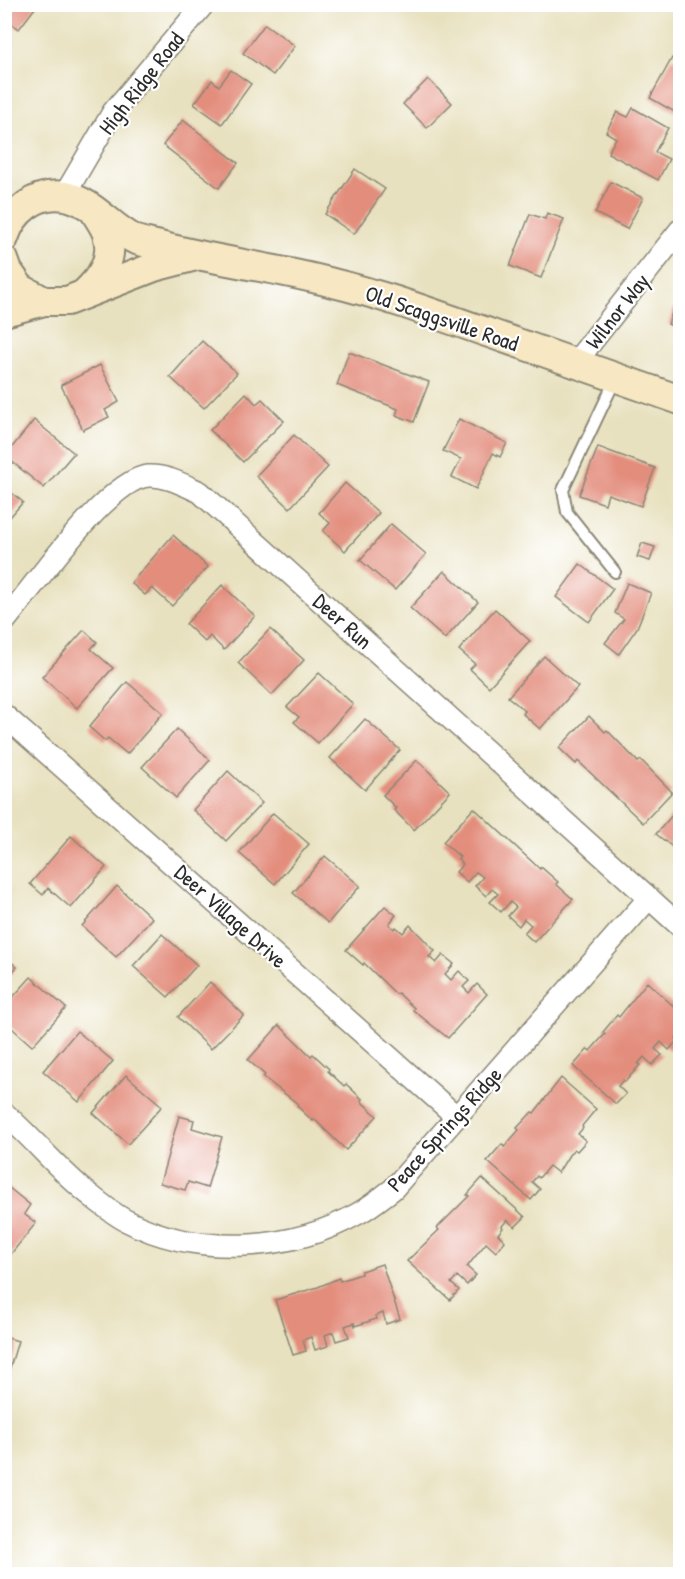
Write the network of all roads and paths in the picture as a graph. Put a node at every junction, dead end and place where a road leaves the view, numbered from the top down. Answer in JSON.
{"nodes":[{"id":1,"x":204,"y":4,"type":"edge"},
{"id":2,"x":64,"y":196,"type":"junction"},
{"id":3,"x":11,"y":207,"type":"edge"},
{"id":4,"x":95,"y":212,"type":"junction"},
{"id":5,"x":681,"y":230,"type":"edge"},
{"id":6,"x":4,"y":238,"type":"edge"},
{"id":7,"x":198,"y":255,"type":"junction"},
{"id":8,"x":4,"y":260,"type":"edge"},
{"id":9,"x":84,"y":294,"type":"junction"},
{"id":10,"x":44,"y":301,"type":"junction"},
{"id":11,"x":4,"y":312,"type":"edge"},
{"id":12,"x":576,"y":363,"type":"junction"},
{"id":13,"x":616,"y":378,"type":"junction"},
{"id":14,"x":681,"y":400,"type":"edge"},
{"id":15,"x":615,"y":572,"type":"dead end"},
{"id":16,"x":4,"y":622,"type":"edge"},
{"id":17,"x":4,"y":715,"type":"edge"},
{"id":18,"x":649,"y":898,"type":"junction"},
{"id":19,"x":681,"y":926,"type":"edge"},
{"id":20,"x":457,"y":1117,"type":"junction"},
{"id":21,"x":7,"y":1120,"type":"edge"}],
"edges":[{"from":1,"to":2,"type":"street","name":"High Ridge Road"},
{"from":2,"to":3,"type":"street"},
{"from":2,"to":4,"type":"street","name":"Old Scaggsville Road"},
{"from":3,"to":6,"type":"street"},
{"from":4,"to":7,"type":"street","name":"Old Scaggsville Road"},
{"from":4,"to":9,"type":"street"},
{"from":5,"to":12,"type":"street","name":"Wilnor Way"},
{"from":7,"to":9,"type":"street","name":"Old Scaggsville Road"},
{"from":7,"to":12,"type":"street","name":"Old Scaggsville Road"},
{"from":8,"to":10,"type":"street"},
{"from":9,"to":10,"type":"street","name":"Old Scaggsville Road"},
{"from":10,"to":11,"type":"street"},
{"from":12,"to":13,"type":"street","name":"Old Scaggsville Road"},
{"from":13,"to":14,"type":"street","name":"Old Scaggsville Road"},
{"from":13,"to":15,"type":"lane"},
{"from":16,"to":18,"type":"street","name":"Deer Run"},
{"from":17,"to":20,"type":"street","name":"Deer Village Drive"},
{"from":18,"to":19,"type":"street","name":"Deer Run"},
{"from":18,"to":20,"type":"street","name":"Peace Springs Ridge"},
{"from":20,"to":21,"type":"street","name":"Peace Springs Ridge"}]}
